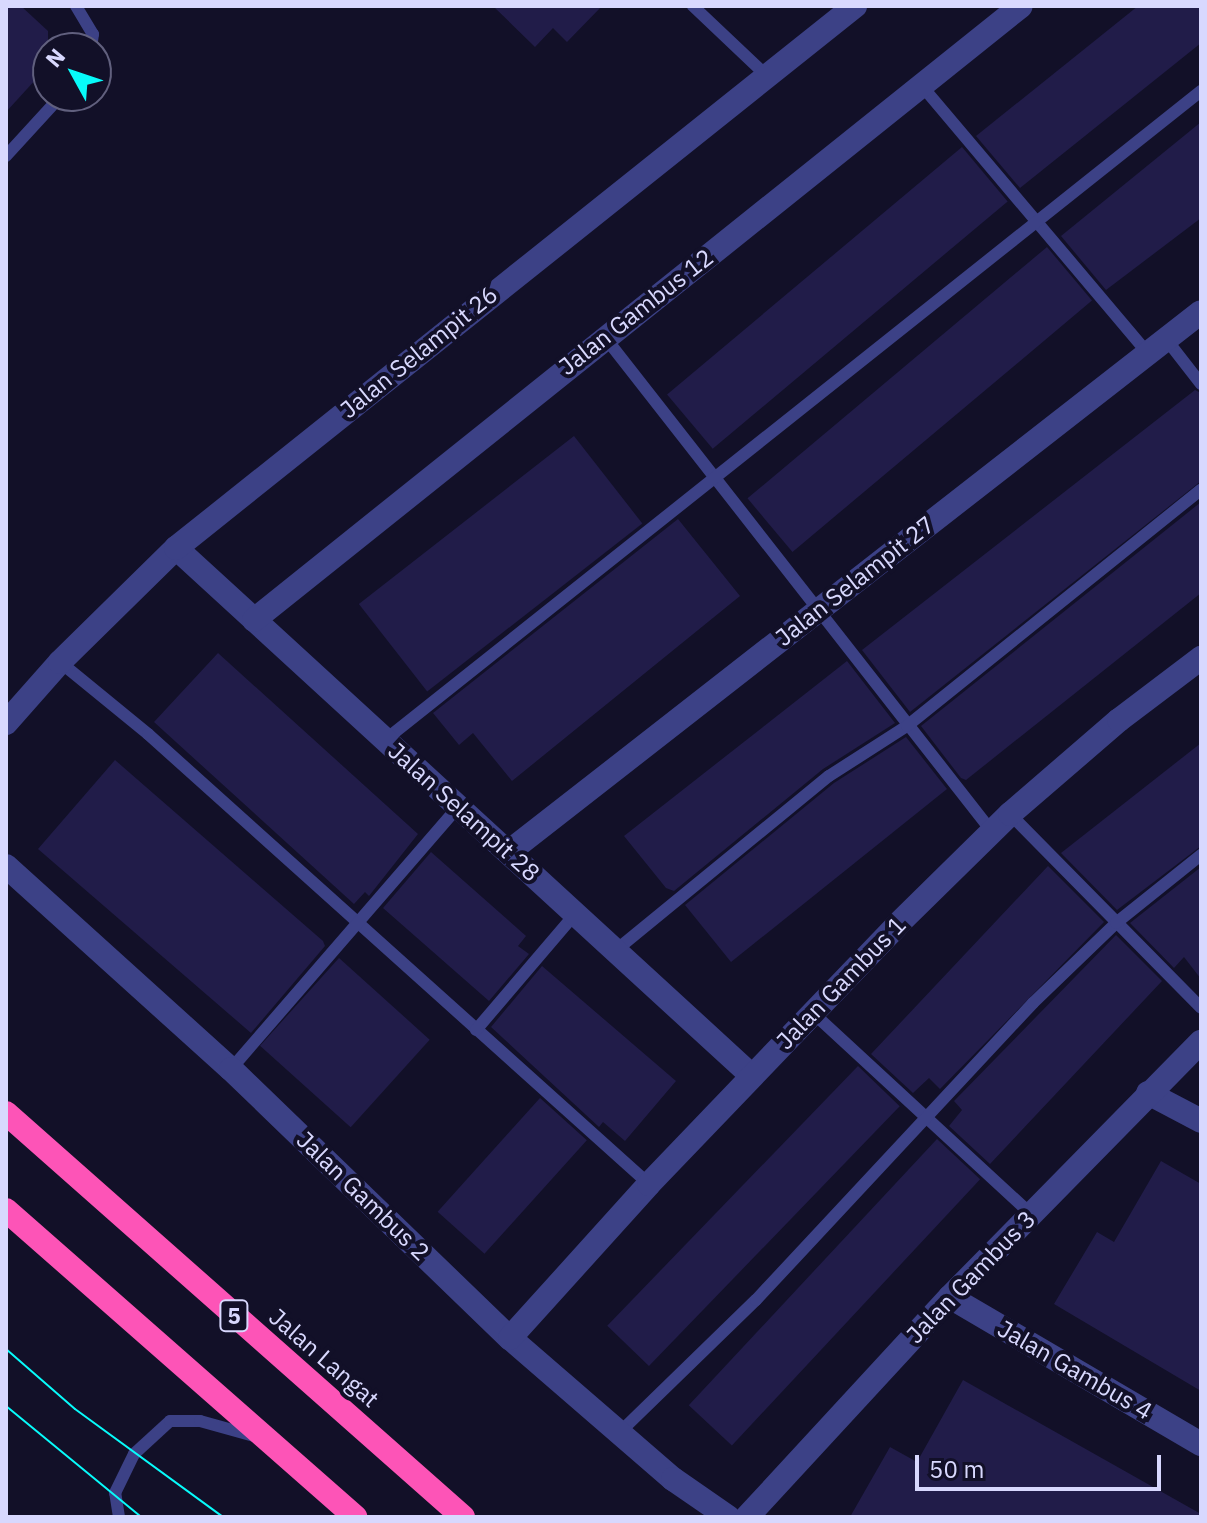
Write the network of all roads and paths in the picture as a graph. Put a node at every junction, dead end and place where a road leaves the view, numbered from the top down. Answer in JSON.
{"nodes":[{"id":1,"x":76,"y":6,"type":"edge"},
{"id":2,"x":693,"y":6,"type":"edge"},
{"id":3,"x":855,"y":6,"type":"edge"},
{"id":4,"x":1021,"y":6,"type":"edge"},
{"id":5,"x":92,"y":32,"type":"edge"},
{"id":6,"x":765,"y":74,"type":"junction"},
{"id":7,"x":922,"y":86,"type":"junction"},
{"id":8,"x":1201,"y":91,"type":"edge"},
{"id":9,"x":46,"y":112,"type":"edge"},
{"id":10,"x":6,"y":156,"type":"edge"},
{"id":11,"x":1036,"y":220,"type":"junction"},
{"id":12,"x":1201,"y":312,"type":"edge"},
{"id":13,"x":604,"y":336,"type":"junction"},
{"id":14,"x":1157,"y":346,"type":"junction"},
{"id":15,"x":1201,"y":384,"type":"edge"},
{"id":16,"x":711,"y":477,"type":"junction"},
{"id":17,"x":1201,"y":490,"type":"edge"},
{"id":18,"x":176,"y":548,"type":"junction"},
{"id":19,"x":815,"y":612,"type":"junction"},
{"id":20,"x":254,"y":620,"type":"junction"},
{"id":21,"x":1201,"y":658,"type":"edge"},
{"id":22,"x":60,"y":662,"type":"junction"},
{"id":23,"x":6,"y":723,"type":"edge"},
{"id":24,"x":907,"y":726,"type":"junction"},
{"id":25,"x":385,"y":740,"type":"junction"},
{"id":26,"x":458,"y":807,"type":"junction"},
{"id":27,"x":1010,"y":814,"type":"junction"},
{"id":28,"x":993,"y":833,"type":"junction"},
{"id":29,"x":510,"y":851,"type":"junction"},
{"id":30,"x":1201,"y":855,"type":"edge"},
{"id":31,"x":6,"y":866,"type":"edge"},
{"id":32,"x":575,"y":914,"type":"junction"},
{"id":33,"x":358,"y":922,"type":"junction"},
{"id":34,"x":1116,"y":923,"type":"junction"},
{"id":35,"x":615,"y":951,"type":"junction"},
{"id":36,"x":1201,"y":1008,"type":"edge"},
{"id":37,"x":812,"y":1012,"type":"junction"},
{"id":38,"x":476,"y":1030,"type":"junction"},
{"id":39,"x":1201,"y":1042,"type":"edge"},
{"id":40,"x":231,"y":1069,"type":"junction"},
{"id":41,"x":752,"y":1076,"type":"junction"},
{"id":42,"x":1148,"y":1093,"type":"junction"},
{"id":43,"x":6,"y":1113,"type":"edge"},
{"id":44,"x":927,"y":1119,"type":"junction"},
{"id":45,"x":1201,"y":1121,"type":"edge"},
{"id":46,"x":649,"y":1184,"type":"junction"},
{"id":47,"x":6,"y":1210,"type":"edge"},
{"id":48,"x":1032,"y":1215,"type":"junction"},
{"id":49,"x":950,"y":1297,"type":"junction"},
{"id":50,"x":510,"y":1338,"type":"junction"},
{"id":51,"x":619,"y":1433,"type":"junction"},
{"id":52,"x":265,"y":1439,"type":"junction"},
{"id":53,"x":1201,"y":1444,"type":"edge"},
{"id":54,"x":119,"y":1517,"type":"edge"},
{"id":55,"x":355,"y":1517,"type":"edge"},
{"id":56,"x":463,"y":1517,"type":"edge"},
{"id":57,"x":728,"y":1517,"type":"edge"},
{"id":58,"x":747,"y":1517,"type":"edge"}],
"edges":[{"from":1,"to":5,"type":"lane"},
{"from":2,"to":6,"type":"lane"},
{"from":3,"to":6,"type":"street","name":"Jalan Selampit 26"},
{"from":4,"to":7,"type":"street","name":"Jalan Gambus 12"},
{"from":6,"to":18,"type":"street","name":"Jalan Selampit 26"},
{"from":7,"to":11,"type":"lane"},
{"from":7,"to":13,"type":"street","name":"Jalan Gambus 12"},
{"from":8,"to":11,"type":"lane"},
{"from":9,"to":10,"type":"lane"},
{"from":11,"to":14,"type":"lane"},
{"from":11,"to":16,"type":"lane"},
{"from":12,"to":14,"type":"street","name":"Jalan Selampit 27"},
{"from":13,"to":16,"type":"lane"},
{"from":13,"to":20,"type":"street","name":"Jalan Gambus 12"},
{"from":14,"to":15,"type":"lane"},
{"from":14,"to":19,"type":"street","name":"Jalan Selampit 27"},
{"from":16,"to":19,"type":"lane"},
{"from":16,"to":25,"type":"lane"},
{"from":17,"to":24,"type":"lane"},
{"from":18,"to":20,"type":"street","name":"Jalan Selampit 28"},
{"from":18,"to":22,"type":"street","name":"Jalan Selampit 26"},
{"from":19,"to":24,"type":"lane"},
{"from":19,"to":29,"type":"street","name":"Jalan Selampit 27"},
{"from":20,"to":25,"type":"street","name":"Jalan Selampit 28"},
{"from":21,"to":27,"type":"street","name":"Jalan Gambus 1"},
{"from":22,"to":23,"type":"street","name":"Jalan Selampit 26"},
{"from":22,"to":33,"type":"lane"},
{"from":24,"to":28,"type":"lane"},
{"from":24,"to":35,"type":"lane"},
{"from":25,"to":26,"type":"street","name":"Jalan Selampit 28"},
{"from":26,"to":29,"type":"street","name":"Jalan Selampit 28"},
{"from":26,"to":33,"type":"lane"},
{"from":27,"to":28,"type":"street","name":"Jalan Gambus 1"},
{"from":27,"to":34,"type":"lane"},
{"from":28,"to":37,"type":"street","name":"Jalan Gambus 1"},
{"from":29,"to":32,"type":"street","name":"Jalan Selampit 28"},
{"from":30,"to":34,"type":"lane"},
{"from":31,"to":40,"type":"street","name":"Jalan Gambus 2"},
{"from":32,"to":35,"type":"street","name":"Jalan Selampit 28"},
{"from":32,"to":38,"type":"lane"},
{"from":33,"to":38,"type":"lane"},
{"from":33,"to":40,"type":"lane"},
{"from":34,"to":36,"type":"lane"},
{"from":34,"to":44,"type":"lane"},
{"from":35,"to":41,"type":"street","name":"Jalan Selampit 28"},
{"from":37,"to":41,"type":"street","name":"Jalan Gambus 1"},
{"from":37,"to":44,"type":"lane"},
{"from":38,"to":46,"type":"lane"},
{"from":39,"to":42,"type":"street","name":"Jalan Gambus 3"},
{"from":40,"to":50,"type":"street","name":"Jalan Gambus 2"},
{"from":41,"to":46,"type":"street","name":"Jalan Gambus 1"},
{"from":42,"to":45,"type":"street"},
{"from":42,"to":48,"type":"street","name":"Jalan Gambus 3"},
{"from":43,"to":56,"type":"highway","name":"Jalan Langat","number":"5"},
{"from":44,"to":48,"type":"lane"},
{"from":44,"to":51,"type":"lane"},
{"from":46,"to":50,"type":"street","name":"Jalan Gambus 1"},
{"from":47,"to":52,"type":"highway"},
{"from":48,"to":49,"type":"street","name":"Jalan Gambus 3"},
{"from":49,"to":53,"type":"street","name":"Jalan Gambus 4"},
{"from":49,"to":58,"type":"street","name":"Jalan Gambus 3"},
{"from":50,"to":51,"type":"street","name":"Jalan Gambus 2"},
{"from":51,"to":57,"type":"street","name":"Jalan Gambus 2"},
{"from":52,"to":54,"type":"lane"},
{"from":52,"to":55,"type":"highway"}]}
